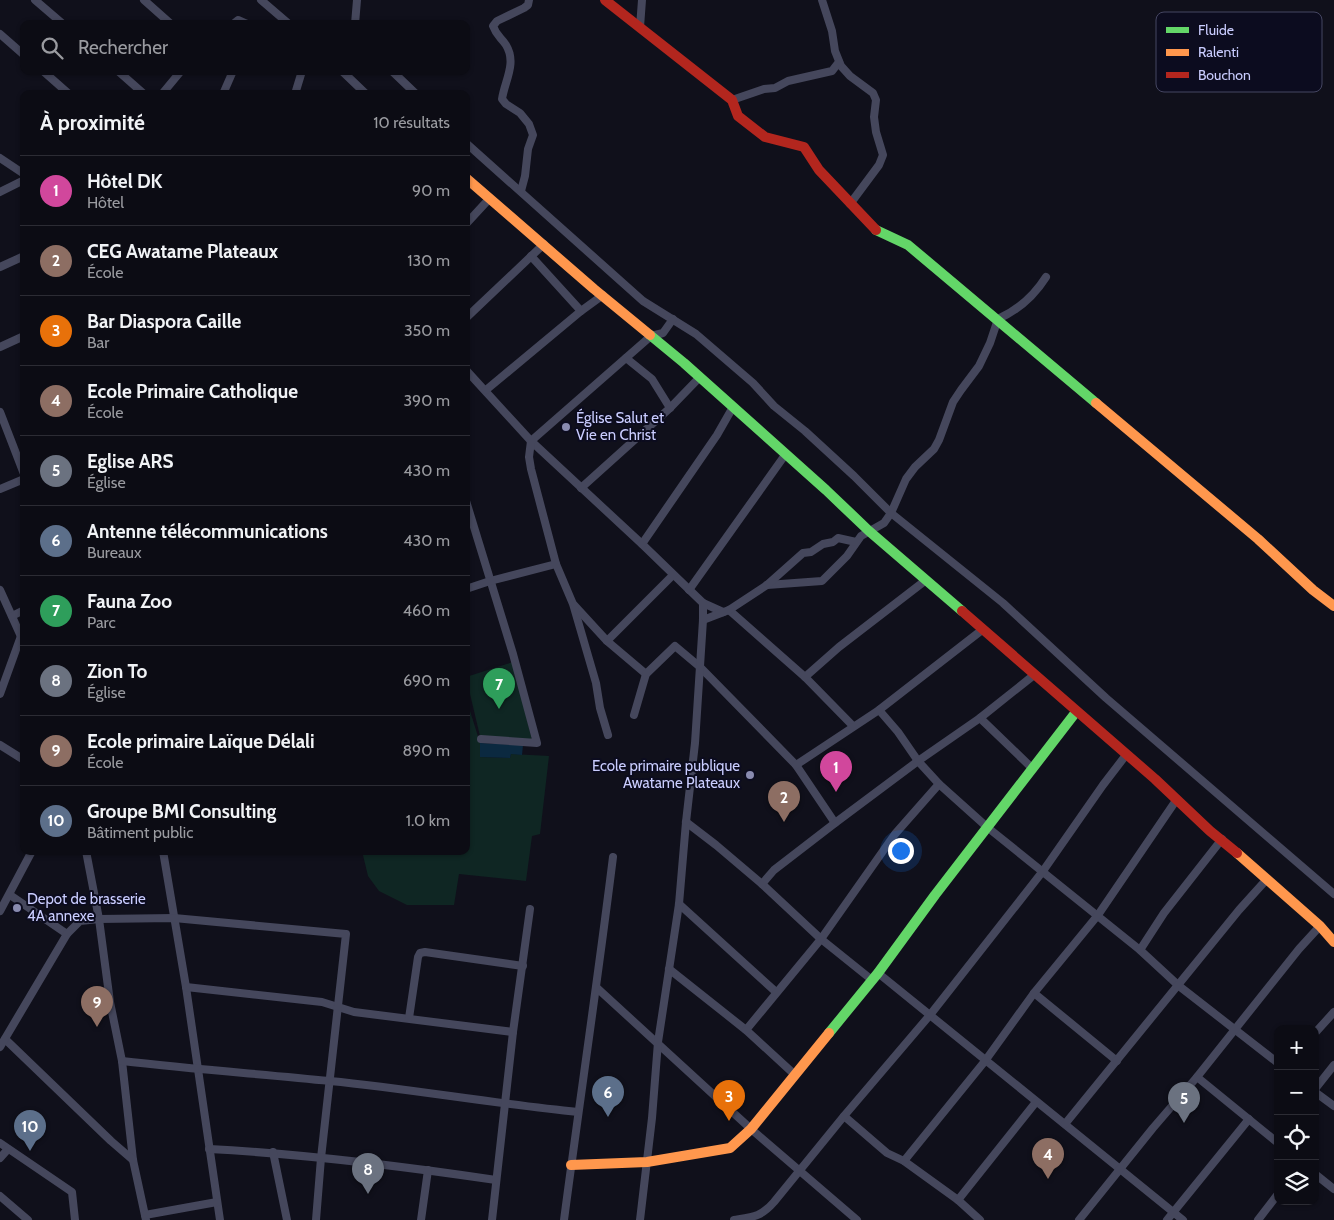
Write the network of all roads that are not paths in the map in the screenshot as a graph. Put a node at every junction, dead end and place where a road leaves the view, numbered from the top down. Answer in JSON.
{"nodes":[{"id":1,"x":35,"y":0,"type":"edge"},
{"id":2,"x":144,"y":0,"type":"edge"},
{"id":3,"x":261,"y":0,"type":"edge"},
{"id":4,"x":357,"y":0,"type":"edge"},
{"id":5,"x":529,"y":0,"type":"edge"},
{"id":6,"x":605,"y":0,"type":"edge"},
{"id":7,"x":642,"y":0,"type":"edge"},
{"id":8,"x":822,"y":0,"type":"edge"},
{"id":9,"x":58,"y":20,"type":"edge"},
{"id":10,"x":166,"y":20,"type":"edge"},
{"id":11,"x":284,"y":20,"type":"edge"},
{"id":12,"x":355,"y":20,"type":"edge"},
{"id":13,"x":640,"y":27,"type":"junction"},
{"id":14,"x":0,"y":34,"type":"edge"},
{"id":15,"x":20,"y":52,"type":"edge"},
{"id":16,"x":840,"y":62,"type":"junction"},
{"id":17,"x":48,"y":75,"type":"edge"},
{"id":18,"x":123,"y":75,"type":"edge"},
{"id":19,"x":178,"y":75,"type":"edge"},
{"id":20,"x":231,"y":75,"type":"edge"},
{"id":21,"x":301,"y":75,"type":"edge"},
{"id":22,"x":346,"y":75,"type":"edge"},
{"id":23,"x":396,"y":75,"type":"edge"},
{"id":24,"x":64,"y":90,"type":"edge"},
{"id":25,"x":139,"y":90,"type":"edge"},
{"id":26,"x":165,"y":90,"type":"edge"},
{"id":27,"x":224,"y":90,"type":"edge"},
{"id":28,"x":296,"y":90,"type":"edge"},
{"id":29,"x":362,"y":90,"type":"edge"},
{"id":30,"x":412,"y":90,"type":"edge"},
{"id":31,"x":732,"y":100,"type":"junction"},
{"id":32,"x":470,"y":146,"type":"edge"},
{"id":33,"x":0,"y":158,"type":"edge"},
{"id":34,"x":20,"y":171,"type":"edge"},
{"id":35,"x":470,"y":181,"type":"edge"},
{"id":36,"x":20,"y":182,"type":"edge"},
{"id":37,"x":521,"y":191,"type":"junction"},
{"id":38,"x":0,"y":192,"type":"edge"},
{"id":39,"x":490,"y":198,"type":"junction"},
{"id":40,"x":850,"y":204,"type":"junction"},
{"id":41,"x":470,"y":220,"type":"edge"},
{"id":42,"x":544,"y":244,"type":"junction"},
{"id":43,"x":531,"y":256,"type":"junction"},
{"id":44,"x":20,"y":258,"type":"edge"},
{"id":45,"x":0,"y":267,"type":"edge"},
{"id":46,"x":1046,"y":277,"type":"dead end"},
{"id":47,"x":602,"y":295,"type":"junction"},
{"id":48,"x":581,"y":311,"type":"junction"},
{"id":49,"x":470,"y":314,"type":"edge"},
{"id":50,"x":673,"y":319,"type":"junction"},
{"id":51,"x":998,"y":319,"type":"junction"},
{"id":52,"x":651,"y":336,"type":"junction"},
{"id":53,"x":20,"y":338,"type":"edge"},
{"id":54,"x":0,"y":347,"type":"edge"},
{"id":55,"x":626,"y":358,"type":"junction"},
{"id":56,"x":470,"y":374,"type":"edge"},
{"id":57,"x":699,"y":378,"type":"junction"},
{"id":58,"x":486,"y":390,"type":"junction"},
{"id":59,"x":732,"y":406,"type":"junction"},
{"id":60,"x":670,"y":408,"type":"junction"},
{"id":61,"x":0,"y":412,"type":"edge"},
{"id":62,"x":532,"y":441,"type":"junction"},
{"id":63,"x":785,"y":455,"type":"junction"},
{"id":64,"x":20,"y":464,"type":"edge"},
{"id":65,"x":20,"y":481,"type":"edge"},
{"id":66,"x":581,"y":488,"type":"junction"},
{"id":67,"x":0,"y":489,"type":"edge"},
{"id":68,"x":891,"y":513,"type":"junction"},
{"id":69,"x":470,"y":514,"type":"edge"},
{"id":70,"x":869,"y":531,"type":"junction"},
{"id":71,"x":856,"y":542,"type":"junction"},
{"id":72,"x":642,"y":544,"type":"junction"},
{"id":73,"x":556,"y":564,"type":"junction"},
{"id":74,"x":673,"y":575,"type":"junction"},
{"id":75,"x":926,"y":580,"type":"junction"},
{"id":76,"x":490,"y":581,"type":"junction"},
{"id":77,"x":767,"y":585,"type":"junction"},
{"id":78,"x":470,"y":588,"type":"edge"},
{"id":79,"x":0,"y":590,"type":"edge"},
{"id":80,"x":689,"y":590,"type":"junction"},
{"id":81,"x":573,"y":604,"type":"junction"},
{"id":82,"x":702,"y":604,"type":"junction"},
{"id":83,"x":1334,"y":606,"type":"edge"},
{"id":84,"x":726,"y":611,"type":"junction"},
{"id":85,"x":20,"y":612,"type":"edge"},
{"id":86,"x":12,"y":616,"type":"junction"},
{"id":87,"x":703,"y":620,"type":"junction"},
{"id":88,"x":982,"y":630,"type":"junction"},
{"id":89,"x":20,"y":634,"type":"edge"},
{"id":90,"x":607,"y":641,"type":"junction"},
{"id":91,"x":20,"y":644,"type":"edge"},
{"id":92,"x":700,"y":667,"type":"junction"},
{"id":93,"x":646,"y":674,"type":"junction"},
{"id":94,"x":1034,"y":675,"type":"junction"},
{"id":95,"x":805,"y":678,"type":"junction"},
{"id":96,"x":0,"y":694,"type":"edge"},
{"id":97,"x":879,"y":710,"type":"junction"},
{"id":98,"x":1076,"y":712,"type":"junction"},
{"id":99,"x":634,"y":715,"type":"dead end"},
{"id":100,"x":980,"y":718,"type":"junction"},
{"id":101,"x":853,"y":726,"type":"junction"},
{"id":102,"x":608,"y":735,"type":"dead end"},
{"id":103,"x":481,"y":739,"type":"dead end"},
{"id":104,"x":0,"y":745,"type":"edge"},
{"id":105,"x":1126,"y":755,"type":"junction"},
{"id":106,"x":20,"y":758,"type":"edge"},
{"id":107,"x":918,"y":761,"type":"junction"},
{"id":108,"x":796,"y":765,"type":"junction"},
{"id":109,"x":1033,"y":769,"type":"junction"},
{"id":110,"x":939,"y":784,"type":"junction"},
{"id":111,"x":1177,"y":799,"type":"junction"},
{"id":112,"x":686,"y":822,"type":"junction"},
{"id":113,"x":835,"y":822,"type":"junction"},
{"id":114,"x":987,"y":826,"type":"junction"},
{"id":115,"x":1222,"y":839,"type":"junction"},
{"id":116,"x":30,"y":855,"type":"edge"},
{"id":117,"x":87,"y":855,"type":"edge"},
{"id":118,"x":164,"y":855,"type":"edge"},
{"id":119,"x":613,"y":857,"type":"dead end"},
{"id":120,"x":1043,"y":871,"type":"junction"},
{"id":121,"x":1267,"y":879,"type":"junction"},
{"id":122,"x":762,"y":884,"type":"junction"},
{"id":123,"x":1334,"y":894,"type":"edge"},
{"id":124,"x":5,"y":898,"type":"edge"},
{"id":125,"x":679,"y":904,"type":"junction"},
{"id":126,"x":530,"y":909,"type":"dead end"},
{"id":127,"x":0,"y":911,"type":"edge"},
{"id":128,"x":1098,"y":915,"type":"junction"},
{"id":129,"x":174,"y":918,"type":"junction"},
{"id":130,"x":99,"y":919,"type":"junction"},
{"id":131,"x":1320,"y":926,"type":"junction"},
{"id":132,"x":67,"y":934,"type":"junction"},
{"id":133,"x":821,"y":939,"type":"junction"},
{"id":134,"x":1334,"y":942,"type":"edge"},
{"id":135,"x":1140,"y":950,"type":"junction"},
{"id":136,"x":523,"y":966,"type":"junction"},
{"id":137,"x":669,"y":969,"type":"junction"},
{"id":138,"x":875,"y":976,"type":"junction"},
{"id":139,"x":1179,"y":986,"type":"junction"},
{"id":140,"x":186,"y":987,"type":"junction"},
{"id":141,"x":597,"y":988,"type":"junction"},
{"id":142,"x":776,"y":992,"type":"junction"},
{"id":143,"x":1034,"y":993,"type":"junction"},
{"id":144,"x":339,"y":1007,"type":"junction"},
{"id":145,"x":1334,"y":1012,"type":"edge"},
{"id":146,"x":930,"y":1015,"type":"junction"},
{"id":147,"x":408,"y":1018,"type":"junction"},
{"id":148,"x":1319,"y":1029,"type":"edge"},
{"id":149,"x":746,"y":1030,"type":"junction"},
{"id":150,"x":1234,"y":1031,"type":"junction"},
{"id":151,"x":513,"y":1032,"type":"junction"},
{"id":152,"x":5,"y":1039,"type":"junction"},
{"id":153,"x":658,"y":1042,"type":"junction"},
{"id":154,"x":0,"y":1047,"type":"edge"},
{"id":155,"x":1274,"y":1060,"type":"edge"},
{"id":156,"x":122,"y":1061,"type":"junction"},
{"id":157,"x":985,"y":1061,"type":"junction"},
{"id":158,"x":1117,"y":1061,"type":"junction"},
{"id":159,"x":1334,"y":1065,"type":"edge"},
{"id":160,"x":198,"y":1070,"type":"junction"},
{"id":161,"x":794,"y":1074,"type":"junction"},
{"id":162,"x":1197,"y":1077,"type":"junction"},
{"id":163,"x":330,"y":1081,"type":"junction"},
{"id":164,"x":1319,"y":1085,"type":"edge"},
{"id":165,"x":1319,"y":1093,"type":"edge"},
{"id":166,"x":1036,"y":1102,"type":"junction"},
{"id":167,"x":505,"y":1105,"type":"junction"},
{"id":168,"x":1334,"y":1106,"type":"edge"},
{"id":169,"x":578,"y":1112,"type":"junction"},
{"id":170,"x":844,"y":1116,"type":"junction"},
{"id":171,"x":1249,"y":1120,"type":"junction"},
{"id":172,"x":1065,"y":1124,"type":"junction"},
{"id":173,"x":751,"y":1129,"type":"junction"},
{"id":174,"x":1274,"y":1140,"type":"edge"},
{"id":175,"x":0,"y":1144,"type":"edge"},
{"id":176,"x":8,"y":1149,"type":"junction"},
{"id":177,"x":209,"y":1150,"type":"junction"},
{"id":178,"x":273,"y":1152,"type":"junction"},
{"id":179,"x":0,"y":1158,"type":"edge"},
{"id":180,"x":321,"y":1158,"type":"junction"},
{"id":181,"x":133,"y":1160,"type":"junction"},
{"id":182,"x":904,"y":1161,"type":"junction"},
{"id":183,"x":646,"y":1162,"type":"junction"},
{"id":184,"x":571,"y":1165,"type":"junction"},
{"id":185,"x":428,"y":1170,"type":"junction"},
{"id":186,"x":800,"y":1170,"type":"junction"},
{"id":187,"x":1121,"y":1170,"type":"junction"},
{"id":188,"x":1319,"y":1177,"type":"edge"},
{"id":189,"x":496,"y":1180,"type":"junction"},
{"id":190,"x":1334,"y":1189,"type":"edge"},
{"id":191,"x":0,"y":1196,"type":"edge"},
{"id":192,"x":1274,"y":1199,"type":"edge"},
{"id":193,"x":958,"y":1200,"type":"junction"},
{"id":194,"x":217,"y":1202,"type":"junction"},
{"id":195,"x":1174,"y":1212,"type":"junction"},
{"id":196,"x":146,"y":1217,"type":"edge"},
{"id":197,"x":848,"y":1217,"type":"edge"},
{"id":198,"x":28,"y":1220,"type":"edge"},
{"id":199,"x":75,"y":1220,"type":"edge"},
{"id":200,"x":220,"y":1220,"type":"edge"},
{"id":201,"x":287,"y":1220,"type":"edge"},
{"id":202,"x":316,"y":1220,"type":"edge"},
{"id":203,"x":421,"y":1220,"type":"edge"},
{"id":204,"x":492,"y":1220,"type":"edge"},
{"id":205,"x":564,"y":1220,"type":"edge"},
{"id":206,"x":640,"y":1220,"type":"edge"},
{"id":207,"x":734,"y":1220,"type":"edge"},
{"id":208,"x":857,"y":1220,"type":"edge"},
{"id":209,"x":980,"y":1220,"type":"edge"},
{"id":210,"x":1079,"y":1220,"type":"edge"},
{"id":211,"x":1168,"y":1220,"type":"edge"},
{"id":212,"x":1183,"y":1220,"type":"edge"},
{"id":213,"x":1258,"y":1220,"type":"edge"}],
"edges":[{"from":1,"to":9,"type":"street"},
{"from":2,"to":10,"type":"street"},
{"from":3,"to":11,"type":"street"},
{"from":4,"to":12,"type":"street"},
{"from":5,"to":37,"type":"street"},
{"from":6,"to":13,"type":"street"},
{"from":7,"to":13,"type":"street"},
{"from":8,"to":16,"type":"street"},
{"from":13,"to":31,"type":"street"},
{"from":14,"to":15,"type":"street"},
{"from":16,"to":31,"type":"street"},
{"from":16,"to":40,"type":"street"},
{"from":17,"to":24,"type":"street"},
{"from":18,"to":25,"type":"street"},
{"from":19,"to":26,"type":"street"},
{"from":20,"to":27,"type":"street"},
{"from":21,"to":28,"type":"street"},
{"from":22,"to":29,"type":"street"},
{"from":23,"to":30,"type":"street"},
{"from":31,"to":40,"type":"street"},
{"from":32,"to":37,"type":"street"},
{"from":33,"to":34,"type":"street"},
{"from":35,"to":39,"type":"street"},
{"from":36,"to":38,"type":"street"},
{"from":37,"to":50,"type":"street"},
{"from":39,"to":41,"type":"street"},
{"from":39,"to":42,"type":"street"},
{"from":40,"to":51,"type":"street"},
{"from":42,"to":43,"type":"street"},
{"from":42,"to":47,"type":"street"},
{"from":43,"to":48,"type":"street"},
{"from":43,"to":49,"type":"street"},
{"from":44,"to":45,"type":"street"},
{"from":46,"to":51,"type":"street"},
{"from":47,"to":48,"type":"street"},
{"from":47,"to":52,"type":"street"},
{"from":48,"to":58,"type":"street"},
{"from":50,"to":52,"type":"street"},
{"from":50,"to":68,"type":"street"},
{"from":51,"to":68,"type":"street"},
{"from":51,"to":83,"type":"street"},
{"from":52,"to":55,"type":"street"},
{"from":52,"to":57,"type":"street"},
{"from":53,"to":54,"type":"street"},
{"from":55,"to":60,"type":"street"},
{"from":55,"to":62,"type":"street"},
{"from":56,"to":58,"type":"street"},
{"from":57,"to":59,"type":"street"},
{"from":57,"to":60,"type":"street"},
{"from":58,"to":62,"type":"street"},
{"from":59,"to":63,"type":"street"},
{"from":59,"to":72,"type":"street"},
{"from":60,"to":66,"type":"street"},
{"from":61,"to":64,"type":"street"},
{"from":62,"to":66,"type":"street"},
{"from":62,"to":73,"type":"street"},
{"from":63,"to":70,"type":"street"},
{"from":63,"to":80,"type":"street"},
{"from":65,"to":67,"type":"street"},
{"from":66,"to":72,"type":"street"},
{"from":68,"to":70,"type":"street"},
{"from":68,"to":123,"type":"street"},
{"from":69,"to":76,"type":"street"},
{"from":70,"to":71,"type":"street"},
{"from":70,"to":75,"type":"street"},
{"from":71,"to":77,"type":"street"},
{"from":71,"to":77,"type":"street"},
{"from":72,"to":74,"type":"street"},
{"from":73,"to":76,"type":"street"},
{"from":73,"to":81,"type":"street"},
{"from":74,"to":80,"type":"street"},
{"from":74,"to":90,"type":"street"},
{"from":75,"to":88,"type":"street"},
{"from":75,"to":95,"type":"street"},
{"from":76,"to":78,"type":"street"},
{"from":76,"to":103,"type":"street"},
{"from":77,"to":84,"type":"street"},
{"from":79,"to":86,"type":"street"},
{"from":80,"to":82,"type":"street"},
{"from":81,"to":90,"type":"street"},
{"from":81,"to":102,"type":"street"},
{"from":82,"to":84,"type":"street"},
{"from":82,"to":87,"type":"street"},
{"from":84,"to":87,"type":"street"},
{"from":84,"to":95,"type":"street"},
{"from":85,"to":86,"type":"street"},
{"from":86,"to":89,"type":"street"},
{"from":87,"to":92,"type":"street"},
{"from":88,"to":94,"type":"street"},
{"from":88,"to":97,"type":"street"},
{"from":90,"to":93,"type":"street"},
{"from":91,"to":96,"type":"street"},
{"from":92,"to":93,"type":"street"},
{"from":92,"to":108,"type":"street"},
{"from":92,"to":112,"type":"street"},
{"from":93,"to":99,"type":"street"},
{"from":94,"to":98,"type":"street"},
{"from":94,"to":100,"type":"street"},
{"from":95,"to":101,"type":"street"},
{"from":97,"to":101,"type":"street"},
{"from":97,"to":107,"type":"street"},
{"from":98,"to":105,"type":"street"},
{"from":98,"to":109,"type":"street"},
{"from":100,"to":107,"type":"street"},
{"from":100,"to":109,"type":"street"},
{"from":101,"to":108,"type":"street"},
{"from":104,"to":106,"type":"street"},
{"from":105,"to":111,"type":"street"},
{"from":105,"to":120,"type":"street"},
{"from":107,"to":110,"type":"street"},
{"from":107,"to":113,"type":"street"},
{"from":108,"to":113,"type":"street"},
{"from":109,"to":114,"type":"street"},
{"from":110,"to":114,"type":"street"},
{"from":110,"to":133,"type":"street"},
{"from":111,"to":115,"type":"street"},
{"from":111,"to":128,"type":"street"},
{"from":112,"to":122,"type":"street"},
{"from":112,"to":125,"type":"street"},
{"from":113,"to":122,"type":"street"},
{"from":114,"to":120,"type":"street"},
{"from":114,"to":138,"type":"street"},
{"from":115,"to":121,"type":"street"},
{"from":115,"to":135,"type":"street"},
{"from":116,"to":124,"type":"street"},
{"from":117,"to":130,"type":"street"},
{"from":118,"to":129,"type":"street"},
{"from":119,"to":141,"type":"street"},
{"from":120,"to":128,"type":"street"},
{"from":120,"to":146,"type":"street"},
{"from":121,"to":131,"type":"street"},
{"from":121,"to":139,"type":"street"},
{"from":122,"to":133,"type":"street"},
{"from":124,"to":127,"type":"street"},
{"from":124,"to":132,"type":"street"},
{"from":125,"to":137,"type":"street"},
{"from":125,"to":142,"type":"street"},
{"from":126,"to":136,"type":"street"},
{"from":128,"to":135,"type":"street"},
{"from":128,"to":143,"type":"street"},
{"from":129,"to":130,"type":"street"},
{"from":129,"to":140,"type":"street"},
{"from":129,"to":144,"type":"street"},
{"from":130,"to":132,"type":"street"},
{"from":130,"to":156,"type":"street"},
{"from":131,"to":134,"type":"street"},
{"from":131,"to":150,"type":"street"},
{"from":132,"to":152,"type":"street"},
{"from":133,"to":138,"type":"street"},
{"from":133,"to":142,"type":"street"},
{"from":135,"to":139,"type":"street"},
{"from":136,"to":147,"type":"street"},
{"from":136,"to":151,"type":"street"},
{"from":137,"to":149,"type":"street"},
{"from":137,"to":153,"type":"street"},
{"from":138,"to":146,"type":"street"},
{"from":138,"to":161,"type":"street"},
{"from":139,"to":150,"type":"street"},
{"from":139,"to":158,"type":"street"},
{"from":140,"to":144,"type":"street"},
{"from":140,"to":160,"type":"street"},
{"from":141,"to":153,"type":"street"},
{"from":141,"to":169,"type":"street"},
{"from":142,"to":149,"type":"street"},
{"from":143,"to":157,"type":"street"},
{"from":143,"to":158,"type":"street"},
{"from":144,"to":147,"type":"street"},
{"from":144,"to":163,"type":"street"},
{"from":145,"to":148,"type":"street"},
{"from":146,"to":157,"type":"street"},
{"from":146,"to":170,"type":"street"},
{"from":147,"to":151,"type":"street"},
{"from":149,"to":161,"type":"street"},
{"from":150,"to":155,"type":"street"},
{"from":150,"to":162,"type":"street"},
{"from":151,"to":167,"type":"street"},
{"from":152,"to":154,"type":"street"},
{"from":152,"to":181,"type":"street"},
{"from":153,"to":173,"type":"street"},
{"from":153,"to":183,"type":"street"},
{"from":156,"to":160,"type":"street"},
{"from":156,"to":181,"type":"street"},
{"from":157,"to":166,"type":"street"},
{"from":157,"to":182,"type":"street"},
{"from":158,"to":172,"type":"street"},
{"from":159,"to":164,"type":"street"},
{"from":160,"to":163,"type":"street"},
{"from":160,"to":177,"type":"street"},
{"from":161,"to":173,"type":"street"},
{"from":162,"to":171,"type":"street"},
{"from":162,"to":187,"type":"street"},
{"from":163,"to":167,"type":"street"},
{"from":163,"to":180,"type":"street"},
{"from":165,"to":168,"type":"street"},
{"from":166,"to":172,"type":"street"},
{"from":166,"to":193,"type":"street"},
{"from":167,"to":169,"type":"street"},
{"from":167,"to":189,"type":"street"},
{"from":169,"to":184,"type":"street"},
{"from":170,"to":182,"type":"street"},
{"from":170,"to":186,"type":"street"},
{"from":171,"to":174,"type":"street"},
{"from":171,"to":195,"type":"street"},
{"from":172,"to":187,"type":"street"},
{"from":173,"to":183,"type":"street"},
{"from":173,"to":186,"type":"street"},
{"from":175,"to":176,"type":"street"},
{"from":176,"to":179,"type":"street"},
{"from":176,"to":199,"type":"street"},
{"from":177,"to":178,"type":"street"},
{"from":177,"to":194,"type":"street"},
{"from":178,"to":180,"type":"street"},
{"from":178,"to":201,"type":"street"},
{"from":180,"to":185,"type":"street"},
{"from":180,"to":202,"type":"street"},
{"from":181,"to":196,"type":"street"},
{"from":182,"to":193,"type":"street"},
{"from":183,"to":184,"type":"street"},
{"from":183,"to":206,"type":"street"},
{"from":184,"to":205,"type":"street"},
{"from":185,"to":189,"type":"street"},
{"from":185,"to":203,"type":"street"},
{"from":186,"to":197,"type":"street"},
{"from":186,"to":207,"type":"street"},
{"from":187,"to":195,"type":"street"},
{"from":187,"to":210,"type":"street"},
{"from":188,"to":190,"type":"street"},
{"from":189,"to":204,"type":"street"},
{"from":191,"to":198,"type":"street"},
{"from":192,"to":213,"type":"street"},
{"from":193,"to":209,"type":"street"},
{"from":194,"to":196,"type":"street"},
{"from":194,"to":200,"type":"street"},
{"from":195,"to":211,"type":"street"},
{"from":195,"to":212,"type":"street"},
{"from":197,"to":208,"type":"street"}]}
